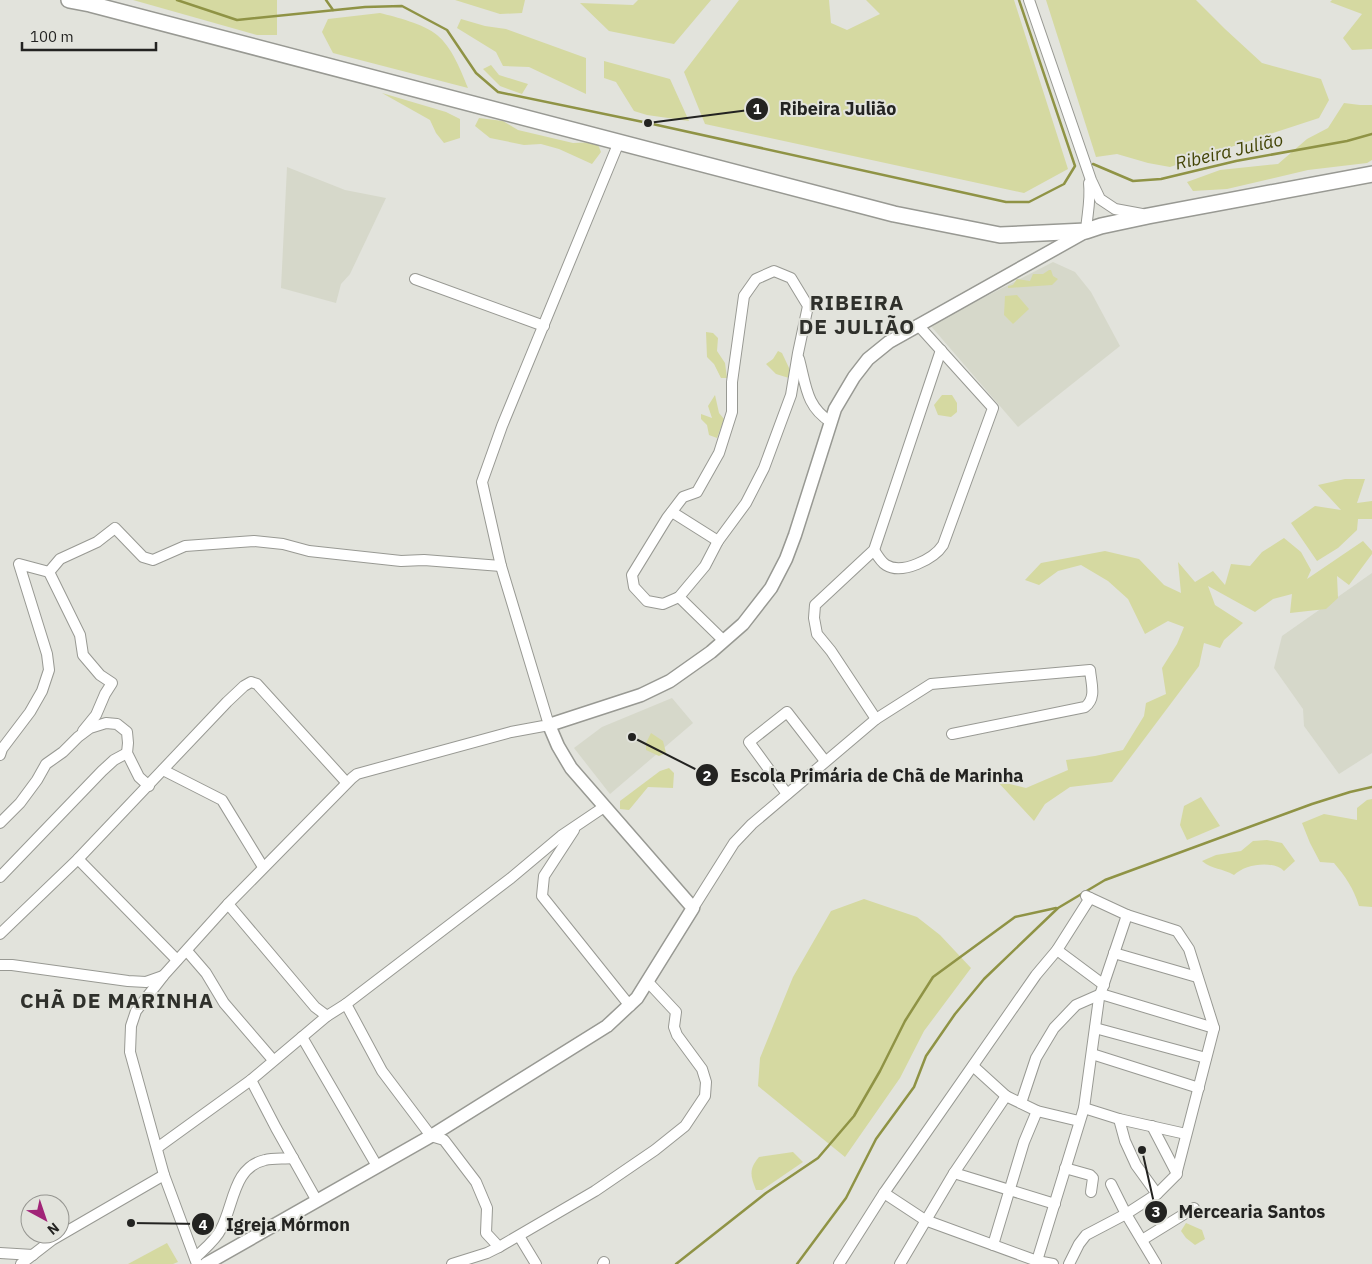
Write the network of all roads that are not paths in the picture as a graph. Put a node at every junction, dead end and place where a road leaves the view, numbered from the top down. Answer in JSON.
{"nodes":[{"id":1,"x":68,"y":0,"type":"edge"},
{"id":2,"x":1029,"y":0,"type":"edge"},
{"id":3,"x":619,"y":142,"type":"junction"},
{"id":4,"x":1372,"y":174,"type":"edge"},
{"id":5,"x":1088,"y":175,"type":"junction"},
{"id":6,"x":1148,"y":216,"type":"junction"},
{"id":7,"x":1086,"y":231,"type":"junction"},
{"id":8,"x":415,"y":279,"type":"dead end"},
{"id":9,"x":918,"y":325,"type":"junction"},
{"id":10,"x":544,"y":326,"type":"junction"},
{"id":11,"x":941,"y":350,"type":"junction"},
{"id":12,"x":798,"y":353,"type":"junction"},
{"id":13,"x":831,"y":422,"type":"junction"},
{"id":14,"x":672,"y":512,"type":"junction"},
{"id":15,"x":718,"y":541,"type":"junction"},
{"id":16,"x":874,"y":550,"type":"junction"},
{"id":17,"x":502,"y":566,"type":"junction"},
{"id":18,"x":49,"y":572,"type":"junction"},
{"id":19,"x":679,"y":597,"type":"junction"},
{"id":20,"x":724,"y":641,"type":"junction"},
{"id":21,"x":876,"y":719,"type":"junction"},
{"id":22,"x":549,"y":725,"type":"junction"},
{"id":23,"x":952,"y":734,"type":"dead end"},
{"id":24,"x":78,"y":737,"type":"junction"},
{"id":25,"x":127,"y":753,"type":"junction"},
{"id":26,"x":0,"y":755,"type":"edge"},
{"id":27,"x":825,"y":761,"type":"junction"},
{"id":28,"x":163,"y":770,"type":"junction"},
{"id":29,"x":346,"y":782,"type":"junction"},
{"id":30,"x":149,"y":786,"type":"junction"},
{"id":31,"x":787,"y":794,"type":"junction"},
{"id":32,"x":604,"y":807,"type":"junction"},
{"id":33,"x":0,"y":823,"type":"edge"},
{"id":34,"x":577,"y":825,"type":"junction"},
{"id":35,"x":78,"y":859,"type":"junction"},
{"id":36,"x":263,"y":868,"type":"junction"},
{"id":37,"x":0,"y":877,"type":"edge"},
{"id":38,"x":228,"y":904,"type":"junction"},
{"id":39,"x":693,"y":908,"type":"junction"},
{"id":40,"x":1127,"y":915,"type":"junction"},
{"id":41,"x":0,"y":934,"type":"edge"},
{"id":42,"x":1057,"y":950,"type":"junction"},
{"id":43,"x":187,"y":951,"type":"junction"},
{"id":44,"x":1114,"y":953,"type":"junction"},
{"id":45,"x":178,"y":960,"type":"junction"},
{"id":46,"x":0,"y":961,"type":"edge"},
{"id":47,"x":0,"y":965,"type":"edge"},
{"id":48,"x":12,"y":965,"type":"junction"},
{"id":49,"x":164,"y":975,"type":"junction"},
{"id":50,"x":1197,"y":976,"type":"junction"},
{"id":51,"x":648,"y":982,"type":"junction"},
{"id":52,"x":1103,"y":989,"type":"junction"},
{"id":53,"x":346,"y":1004,"type":"junction"},
{"id":54,"x":630,"y":1006,"type":"junction"},
{"id":55,"x":326,"y":1016,"type":"junction"},
{"id":56,"x":1095,"y":1028,"type":"junction"},
{"id":57,"x":1214,"y":1028,"type":"junction"},
{"id":58,"x":302,"y":1037,"type":"junction"},
{"id":59,"x":1092,"y":1054,"type":"junction"},
{"id":60,"x":1206,"y":1058,"type":"junction"},
{"id":61,"x":273,"y":1060,"type":"junction"},
{"id":62,"x":973,"y":1066,"type":"junction"},
{"id":63,"x":251,"y":1080,"type":"junction"},
{"id":64,"x":1199,"y":1088,"type":"junction"},
{"id":65,"x":1006,"y":1096,"type":"junction"},
{"id":66,"x":1020,"y":1102,"type":"junction"},
{"id":67,"x":1084,"y":1108,"type":"junction"},
{"id":68,"x":1036,"y":1111,"type":"junction"},
{"id":69,"x":1119,"y":1119,"type":"junction"},
{"id":70,"x":1079,"y":1121,"type":"junction"},
{"id":71,"x":1152,"y":1126,"type":"junction"},
{"id":72,"x":1186,"y":1134,"type":"junction"},
{"id":73,"x":431,"y":1136,"type":"junction"},
{"id":74,"x":157,"y":1148,"type":"junction"},
{"id":75,"x":292,"y":1158,"type":"junction"},
{"id":76,"x":377,"y":1166,"type":"junction"},
{"id":77,"x":1065,"y":1168,"type":"junction"},
{"id":78,"x":954,"y":1173,"type":"junction"},
{"id":79,"x":1177,"y":1174,"type":"junction"},
{"id":80,"x":164,"y":1175,"type":"junction"},
{"id":81,"x":1111,"y":1184,"type":"dead end"},
{"id":82,"x":1009,"y":1190,"type":"junction"},
{"id":83,"x":1091,"y":1192,"type":"dead end"},
{"id":84,"x":884,"y":1193,"type":"junction"},
{"id":85,"x":1157,"y":1194,"type":"junction"},
{"id":86,"x":317,"y":1201,"type":"junction"},
{"id":87,"x":1055,"y":1204,"type":"junction"},
{"id":88,"x":1194,"y":1208,"type":"dead end"},
{"id":89,"x":1126,"y":1214,"type":"junction"},
{"id":90,"x":925,"y":1220,"type":"junction"},
{"id":91,"x":519,"y":1236,"type":"junction"},
{"id":92,"x":1142,"y":1240,"type":"junction"},
{"id":93,"x":993,"y":1245,"type":"junction"},
{"id":94,"x":499,"y":1247,"type":"junction"},
{"id":95,"x":0,"y":1253,"type":"edge"},
{"id":96,"x":33,"y":1255,"type":"junction"},
{"id":97,"x":199,"y":1262,"type":"edge"},
{"id":98,"x":1037,"y":1262,"type":"edge"},
{"id":99,"x":21,"y":1264,"type":"edge"},
{"id":100,"x":452,"y":1264,"type":"edge"},
{"id":101,"x":536,"y":1264,"type":"edge"},
{"id":102,"x":839,"y":1264,"type":"edge"},
{"id":103,"x":900,"y":1264,"type":"edge"},
{"id":104,"x":1053,"y":1264,"type":"edge"},
{"id":105,"x":1069,"y":1264,"type":"edge"},
{"id":106,"x":1156,"y":1264,"type":"edge"}],
"edges":[{"from":1,"to":3,"type":"main road"},
{"from":2,"to":5,"type":"street"},
{"from":3,"to":7,"type":"main road"},
{"from":3,"to":10,"type":"street"},
{"from":4,"to":6,"type":"main road"},
{"from":5,"to":6,"type":"street"},
{"from":5,"to":7,"type":"street"},
{"from":6,"to":7,"type":"main road"},
{"from":7,"to":9,"type":"street"},
{"from":8,"to":10,"type":"street"},
{"from":9,"to":11,"type":"street"},
{"from":9,"to":13,"type":"street"},
{"from":10,"to":17,"type":"street"},
{"from":11,"to":16,"type":"street"},
{"from":11,"to":16,"type":"street"},
{"from":12,"to":13,"type":"street"},
{"from":12,"to":14,"type":"street"},
{"from":12,"to":15,"type":"street"},
{"from":13,"to":20,"type":"street"},
{"from":14,"to":15,"type":"street"},
{"from":14,"to":19,"type":"street"},
{"from":15,"to":19,"type":"street"},
{"from":16,"to":21,"type":"street"},
{"from":17,"to":18,"type":"street"},
{"from":17,"to":22,"type":"street"},
{"from":18,"to":24,"type":"street"},
{"from":18,"to":26,"type":"street"},
{"from":19,"to":20,"type":"street"},
{"from":20,"to":22,"type":"street"},
{"from":21,"to":23,"type":"street"},
{"from":21,"to":27,"type":"street"},
{"from":22,"to":29,"type":"street"},
{"from":22,"to":32,"type":"street"},
{"from":24,"to":25,"type":"street"},
{"from":24,"to":33,"type":"street"},
{"from":25,"to":30,"type":"street"},
{"from":25,"to":37,"type":"street"},
{"from":27,"to":31,"type":"street"},
{"from":27,"to":31,"type":"street"},
{"from":28,"to":29,"type":"street"},
{"from":28,"to":30,"type":"street"},
{"from":28,"to":36,"type":"street"},
{"from":29,"to":36,"type":"street"},
{"from":30,"to":35,"type":"street"},
{"from":31,"to":39,"type":"street"},
{"from":32,"to":34,"type":"street"},
{"from":32,"to":39,"type":"street"},
{"from":34,"to":53,"type":"street"},
{"from":34,"to":54,"type":"street"},
{"from":35,"to":41,"type":"street"},
{"from":35,"to":45,"type":"street"},
{"from":36,"to":38,"type":"street"},
{"from":38,"to":43,"type":"street"},
{"from":38,"to":55,"type":"street"},
{"from":39,"to":51,"type":"street"},
{"from":40,"to":42,"type":"street"},
{"from":40,"to":44,"type":"street"},
{"from":40,"to":50,"type":"street"},
{"from":42,"to":52,"type":"street"},
{"from":42,"to":62,"type":"street"},
{"from":43,"to":45,"type":"street"},
{"from":43,"to":61,"type":"street"},
{"from":44,"to":50,"type":"street"},
{"from":44,"to":52,"type":"street"},
{"from":45,"to":49,"type":"street"},
{"from":46,"to":48,"type":"street"},
{"from":47,"to":48,"type":"street"},
{"from":48,"to":49,"type":"street"},
{"from":49,"to":74,"type":"street"},
{"from":50,"to":57,"type":"street"},
{"from":51,"to":54,"type":"street"},
{"from":51,"to":91,"type":"street"},
{"from":52,"to":56,"type":"street"},
{"from":52,"to":57,"type":"street"},
{"from":52,"to":66,"type":"street"},
{"from":53,"to":55,"type":"street"},
{"from":53,"to":73,"type":"street"},
{"from":54,"to":73,"type":"street"},
{"from":55,"to":58,"type":"street"},
{"from":56,"to":59,"type":"street"},
{"from":56,"to":60,"type":"street"},
{"from":57,"to":60,"type":"street"},
{"from":58,"to":61,"type":"street"},
{"from":58,"to":76,"type":"street"},
{"from":59,"to":64,"type":"street"},
{"from":59,"to":67,"type":"street"},
{"from":60,"to":64,"type":"street"},
{"from":61,"to":63,"type":"street"},
{"from":62,"to":65,"type":"street"},
{"from":62,"to":84,"type":"street"},
{"from":63,"to":74,"type":"street"},
{"from":63,"to":75,"type":"street"},
{"from":64,"to":72,"type":"street"},
{"from":65,"to":66,"type":"street"},
{"from":65,"to":78,"type":"street"},
{"from":66,"to":68,"type":"street"},
{"from":67,"to":69,"type":"street"},
{"from":67,"to":70,"type":"street"},
{"from":68,"to":70,"type":"street"},
{"from":68,"to":82,"type":"street"},
{"from":69,"to":71,"type":"street"},
{"from":69,"to":85,"type":"street"},
{"from":70,"to":77,"type":"street"},
{"from":71,"to":72,"type":"street"},
{"from":71,"to":79,"type":"street"},
{"from":72,"to":79,"type":"street"},
{"from":73,"to":76,"type":"street"},
{"from":73,"to":94,"type":"street"},
{"from":74,"to":80,"type":"street"},
{"from":75,"to":86,"type":"street"},
{"from":75,"to":97,"type":"street"},
{"from":76,"to":86,"type":"street"},
{"from":77,"to":83,"type":"street"},
{"from":77,"to":87,"type":"street"},
{"from":78,"to":82,"type":"street"},
{"from":78,"to":90,"type":"street"},
{"from":79,"to":85,"type":"street"},
{"from":80,"to":96,"type":"street"},
{"from":80,"to":97,"type":"street"},
{"from":81,"to":89,"type":"street"},
{"from":82,"to":87,"type":"street"},
{"from":82,"to":93,"type":"street"},
{"from":84,"to":90,"type":"street"},
{"from":84,"to":102,"type":"street"},
{"from":85,"to":89,"type":"street"},
{"from":86,"to":97,"type":"street"},
{"from":87,"to":98,"type":"street"},
{"from":88,"to":92,"type":"street"},
{"from":89,"to":92,"type":"street"},
{"from":89,"to":105,"type":"street"},
{"from":90,"to":93,"type":"street"},
{"from":90,"to":103,"type":"street"},
{"from":91,"to":94,"type":"street"},
{"from":91,"to":101,"type":"street"},
{"from":92,"to":106,"type":"street"},
{"from":93,"to":98,"type":"street"},
{"from":94,"to":100,"type":"street"},
{"from":95,"to":96,"type":"street"},
{"from":96,"to":99,"type":"street"},
{"from":98,"to":104,"type":"street"}]}
